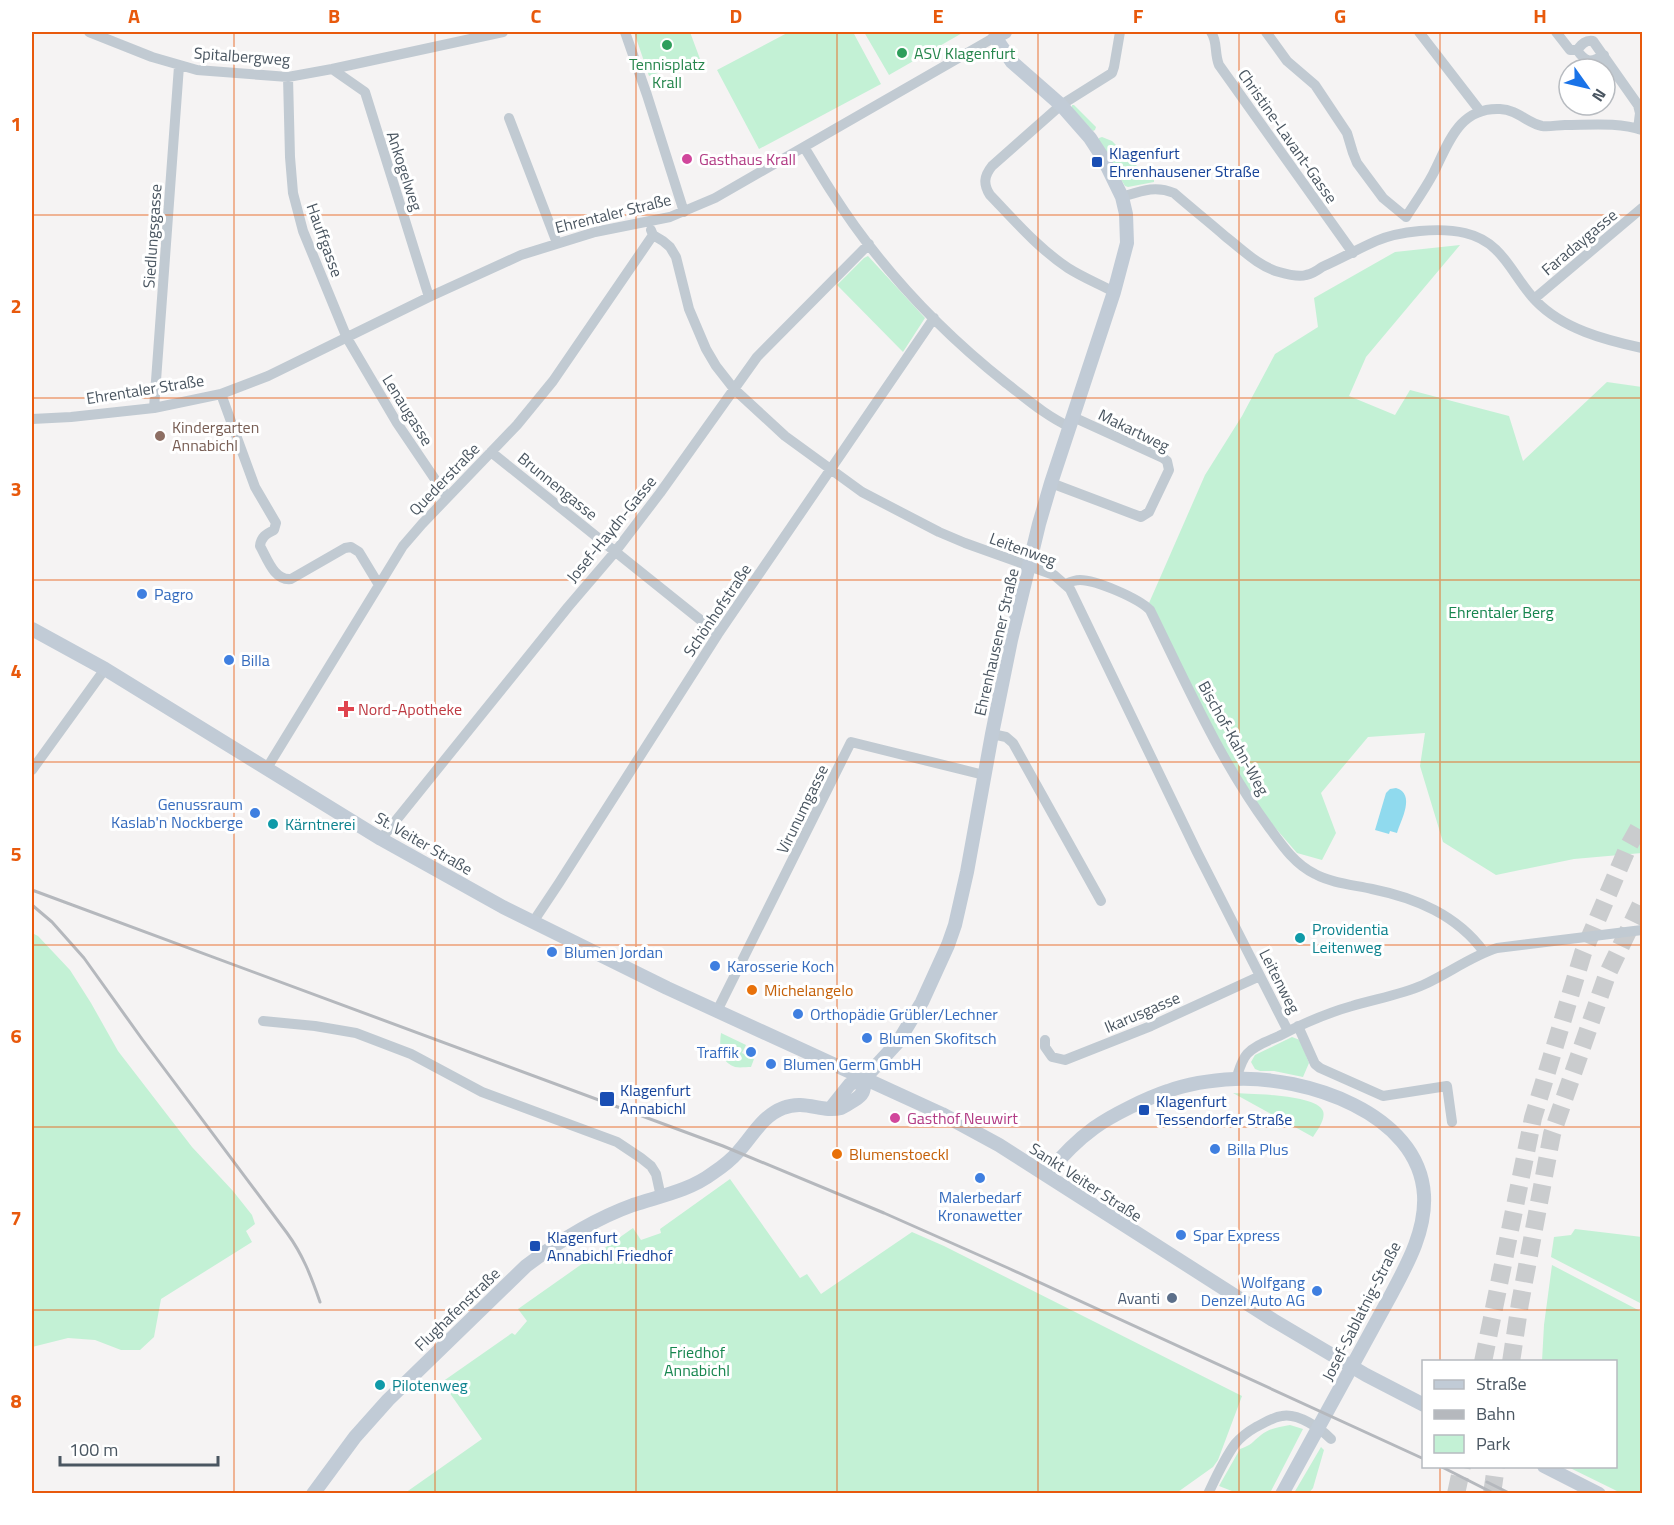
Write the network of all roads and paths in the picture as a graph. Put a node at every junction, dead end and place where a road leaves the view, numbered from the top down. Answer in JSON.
{"nodes":[{"id":1,"x":88,"y":32,"type":"edge"},
{"id":2,"x":503,"y":32,"type":"edge"},
{"id":3,"x":625,"y":32,"type":"edge"},
{"id":4,"x":1120,"y":32,"type":"edge"},
{"id":5,"x":1211,"y":32,"type":"edge"},
{"id":6,"x":1266,"y":32,"type":"edge"},
{"id":7,"x":1419,"y":32,"type":"edge"},
{"id":8,"x":1556,"y":32,"type":"edge"},
{"id":9,"x":1000,"y":34,"type":"edge"},
{"id":10,"x":1577,"y":50,"type":"junction"},
{"id":11,"x":1604,"y":55,"type":"junction"},
{"id":12,"x":179,"y":66,"type":"junction"},
{"id":13,"x":332,"y":69,"type":"junction"},
{"id":14,"x":288,"y":77,"type":"junction"},
{"id":15,"x":1061,"y":105,"type":"junction"},
{"id":16,"x":1480,"y":111,"type":"junction"},
{"id":17,"x":508,"y":118,"type":"dead end"},
{"id":18,"x":1640,"y":129,"type":"edge"},
{"id":19,"x":804,"y":147,"type":"junction"},
{"id":20,"x":1122,"y":197,"type":"junction"},
{"id":21,"x":1642,"y":208,"type":"edge"},
{"id":22,"x":684,"y":213,"type":"junction"},
{"id":23,"x":1406,"y":217,"type":"junction"},
{"id":24,"x":649,"y":221,"type":"junction"},
{"id":25,"x":1406,"y":233,"type":"junction"},
{"id":26,"x":652,"y":235,"type":"junction"},
{"id":27,"x":557,"y":243,"type":"junction"},
{"id":28,"x":869,"y":244,"type":"junction"},
{"id":29,"x":1353,"y":253,"type":"junction"},
{"id":30,"x":1114,"y":292,"type":"junction"},
{"id":31,"x":429,"y":297,"type":"junction"},
{"id":32,"x":1534,"y":299,"type":"junction"},
{"id":33,"x":934,"y":318,"type":"junction"},
{"id":34,"x":346,"y":338,"type":"junction"},
{"id":35,"x":1642,"y":348,"type":"edge"},
{"id":36,"x":734,"y":389,"type":"junction"},
{"id":37,"x":221,"y":394,"type":"junction"},
{"id":38,"x":154,"y":408,"type":"junction"},
{"id":39,"x":32,"y":419,"type":"edge"},
{"id":40,"x":1071,"y":422,"type":"junction"},
{"id":41,"x":491,"y":452,"type":"junction"},
{"id":42,"x":830,"y":469,"type":"junction"},
{"id":43,"x":1051,"y":483,"type":"junction"},
{"id":44,"x":447,"y":497,"type":"junction"},
{"id":45,"x":615,"y":552,"type":"junction"},
{"id":46,"x":1030,"y":566,"type":"junction"},
{"id":47,"x":1066,"y":584,"type":"junction"},
{"id":48,"x":379,"y":585,"type":"junction"},
{"id":49,"x":32,"y":629,"type":"edge"},
{"id":50,"x":718,"y":634,"type":"junction"},
{"id":51,"x":105,"y":669,"type":"junction"},
{"id":52,"x":992,"y":734,"type":"junction"},
{"id":53,"x":267,"y":768,"type":"junction"},
{"id":54,"x":32,"y":770,"type":"edge"},
{"id":55,"x":984,"y":775,"type":"junction"},
{"id":56,"x":381,"y":839,"type":"junction"},
{"id":57,"x":1101,"y":901,"type":"dead end"},
{"id":58,"x":532,"y":922,"type":"junction"},
{"id":59,"x":1642,"y":930,"type":"edge"},
{"id":60,"x":1485,"y":952,"type":"junction"},
{"id":61,"x":1260,"y":976,"type":"junction"},
{"id":62,"x":717,"y":1011,"type":"junction"},
{"id":63,"x":263,"y":1021,"type":"dead end"},
{"id":64,"x":1293,"y":1029,"type":"junction"},
{"id":65,"x":1046,"y":1040,"type":"dead end"},
{"id":66,"x":864,"y":1079,"type":"junction"},
{"id":67,"x":1236,"y":1079,"type":"junction"},
{"id":68,"x":1452,"y":1122,"type":"dead end"},
{"id":69,"x":1046,"y":1175,"type":"junction"},
{"id":70,"x":661,"y":1197,"type":"junction"},
{"id":71,"x":1422,"y":1404,"type":"edge"},
{"id":72,"x":1331,"y":1439,"type":"dead end"},
{"id":73,"x":1546,"y":1468,"type":"edge"},
{"id":74,"x":313,"y":1494,"type":"edge"},
{"id":75,"x":1208,"y":1494,"type":"edge"},
{"id":76,"x":1282,"y":1494,"type":"edge"},
{"id":77,"x":1599,"y":1494,"type":"edge"}],
"edges":[{"from":1,"to":12,"type":"street","name":"Spitalbergweg"},
{"from":2,"to":13,"type":"street","name":"Spitalbergweg"},
{"from":3,"to":22,"type":"street"},
{"from":4,"to":15,"type":"street"},
{"from":5,"to":29,"type":"street","name":"Christine-Lavant-Gasse"},
{"from":6,"to":23,"type":"street"},
{"from":7,"to":16,"type":"street"},
{"from":8,"to":10,"type":"street"},
{"from":9,"to":15,"type":"main road","name":"Ehrentaler Straße"},
{"from":9,"to":19,"type":"street","name":"Ehrentaler Straße"},
{"from":10,"to":11,"type":"street"},
{"from":10,"to":11,"type":"street"},
{"from":11,"to":18,"type":"street"},
{"from":12,"to":14,"type":"street","name":"Spitalbergweg"},
{"from":12,"to":38,"type":"street","name":"Siedlungsgasse"},
{"from":13,"to":14,"type":"street","name":"Spitalbergweg"},
{"from":13,"to":31,"type":"street","name":"Ankogelweg"},
{"from":14,"to":34,"type":"street","name":"Hauffgasse"},
{"from":15,"to":20,"type":"main road","name":"Ehrentaler Straße"},
{"from":15,"to":30,"type":"street"},
{"from":16,"to":18,"type":"street"},
{"from":16,"to":23,"type":"street"},
{"from":17,"to":27,"type":"street"},
{"from":19,"to":22,"type":"street","name":"Ehrentaler Straße"},
{"from":19,"to":28,"type":"street"},
{"from":20,"to":29,"type":"street"},
{"from":20,"to":30,"type":"main road","name":"Ehrenhausener Straße"},
{"from":21,"to":32,"type":"street","name":"Faradaygasse"},
{"from":22,"to":24,"type":"street","name":"Ehrentaler Straße"},
{"from":23,"to":25,"type":"street"},
{"from":24,"to":26,"type":"street"},
{"from":24,"to":27,"type":"street","name":"Ehrentaler Straße"},
{"from":25,"to":29,"type":"street"},
{"from":25,"to":32,"type":"street"},
{"from":26,"to":36,"type":"street","name":"Leitenweg"},
{"from":26,"to":41,"type":"street","name":"Quederstraße"},
{"from":27,"to":31,"type":"street","name":"Ehrentaler Straße"},
{"from":28,"to":33,"type":"street"},
{"from":28,"to":36,"type":"street","name":"Josef-Haydn-Gasse"},
{"from":30,"to":40,"type":"main road","name":"Ehrenhausener Straße"},
{"from":31,"to":34,"type":"street","name":"Ehrentaler Straße"},
{"from":32,"to":35,"type":"street"},
{"from":33,"to":40,"type":"street"},
{"from":33,"to":42,"type":"street","name":"Schönhofstraße"},
{"from":34,"to":37,"type":"street","name":"Ehrentaler Straße"},
{"from":34,"to":44,"type":"street","name":"Lenaugasse"},
{"from":36,"to":42,"type":"street","name":"Leitenweg"},
{"from":36,"to":45,"type":"street","name":"Josef-Haydn-Gasse"},
{"from":37,"to":38,"type":"street","name":"Ehrentaler Straße"},
{"from":37,"to":48,"type":"street"},
{"from":38,"to":39,"type":"street","name":"Ehrentaler Straße"},
{"from":40,"to":43,"type":"main road","name":"Ehrenhausener Straße"},
{"from":40,"to":43,"type":"street","name":"Makartweg"},
{"from":41,"to":44,"type":"street","name":"Quederstraße"},
{"from":41,"to":45,"type":"street","name":"Brunnengasse"},
{"from":42,"to":46,"type":"street","name":"Leitenweg"},
{"from":42,"to":50,"type":"street","name":"Schönhofstraße"},
{"from":43,"to":46,"type":"main road","name":"Ehrenhausener Straße"},
{"from":44,"to":48,"type":"street","name":"Quederstraße"},
{"from":45,"to":50,"type":"street","name":"Brunnengasse"},
{"from":45,"to":56,"type":"street","name":"Josef-Haydn-Gasse"},
{"from":46,"to":47,"type":"street","name":"Leitenweg"},
{"from":46,"to":52,"type":"main road","name":"Ehrenhausener Straße"},
{"from":47,"to":60,"type":"street","name":"Bischof-Kahn-Weg"},
{"from":47,"to":61,"type":"street","name":"Leitenweg"},
{"from":48,"to":53,"type":"street","name":"Quederstraße"},
{"from":49,"to":51,"type":"main road","name":"St. Veiter Straße"},
{"from":50,"to":58,"type":"street","name":"Schönhofstraße"},
{"from":51,"to":53,"type":"main road","name":"St. Veiter Straße"},
{"from":51,"to":54,"type":"street"},
{"from":52,"to":55,"type":"main road","name":"Ehrenhausener Straße"},
{"from":52,"to":57,"type":"street"},
{"from":53,"to":56,"type":"main road","name":"St. Veiter Straße"},
{"from":55,"to":62,"type":"street","name":"Virunumgasse"},
{"from":55,"to":66,"type":"main road","name":"Ehrenhausener Straße"},
{"from":56,"to":58,"type":"main road","name":"St. Veiter Straße"},
{"from":58,"to":62,"type":"main road","name":"St. Veiter Straße"},
{"from":59,"to":60,"type":"street"},
{"from":60,"to":64,"type":"street"},
{"from":61,"to":64,"type":"street","name":"Leitenweg"},
{"from":61,"to":65,"type":"street","name":"Ikarusgasse"},
{"from":62,"to":66,"type":"main road","name":"Sankt Veiter Straße"},
{"from":63,"to":70,"type":"street"},
{"from":64,"to":67,"type":"street"},
{"from":64,"to":68,"type":"street","name":"Leitenweg"},
{"from":66,"to":69,"type":"main road","name":"Sankt Veiter Straße"},
{"from":66,"to":70,"type":"main road","name":"Flughafenstraße"},
{"from":67,"to":69,"type":"main road","name":"Josef-Sablatnig-Straße"},
{"from":67,"to":76,"type":"main road","name":"Josef-Sablatnig-Straße"},
{"from":69,"to":71,"type":"main road","name":"Sankt Veiter Straße"},
{"from":70,"to":74,"type":"main road","name":"Flughafenstraße"},
{"from":72,"to":75,"type":"street"},
{"from":73,"to":77,"type":"main road"}]}
